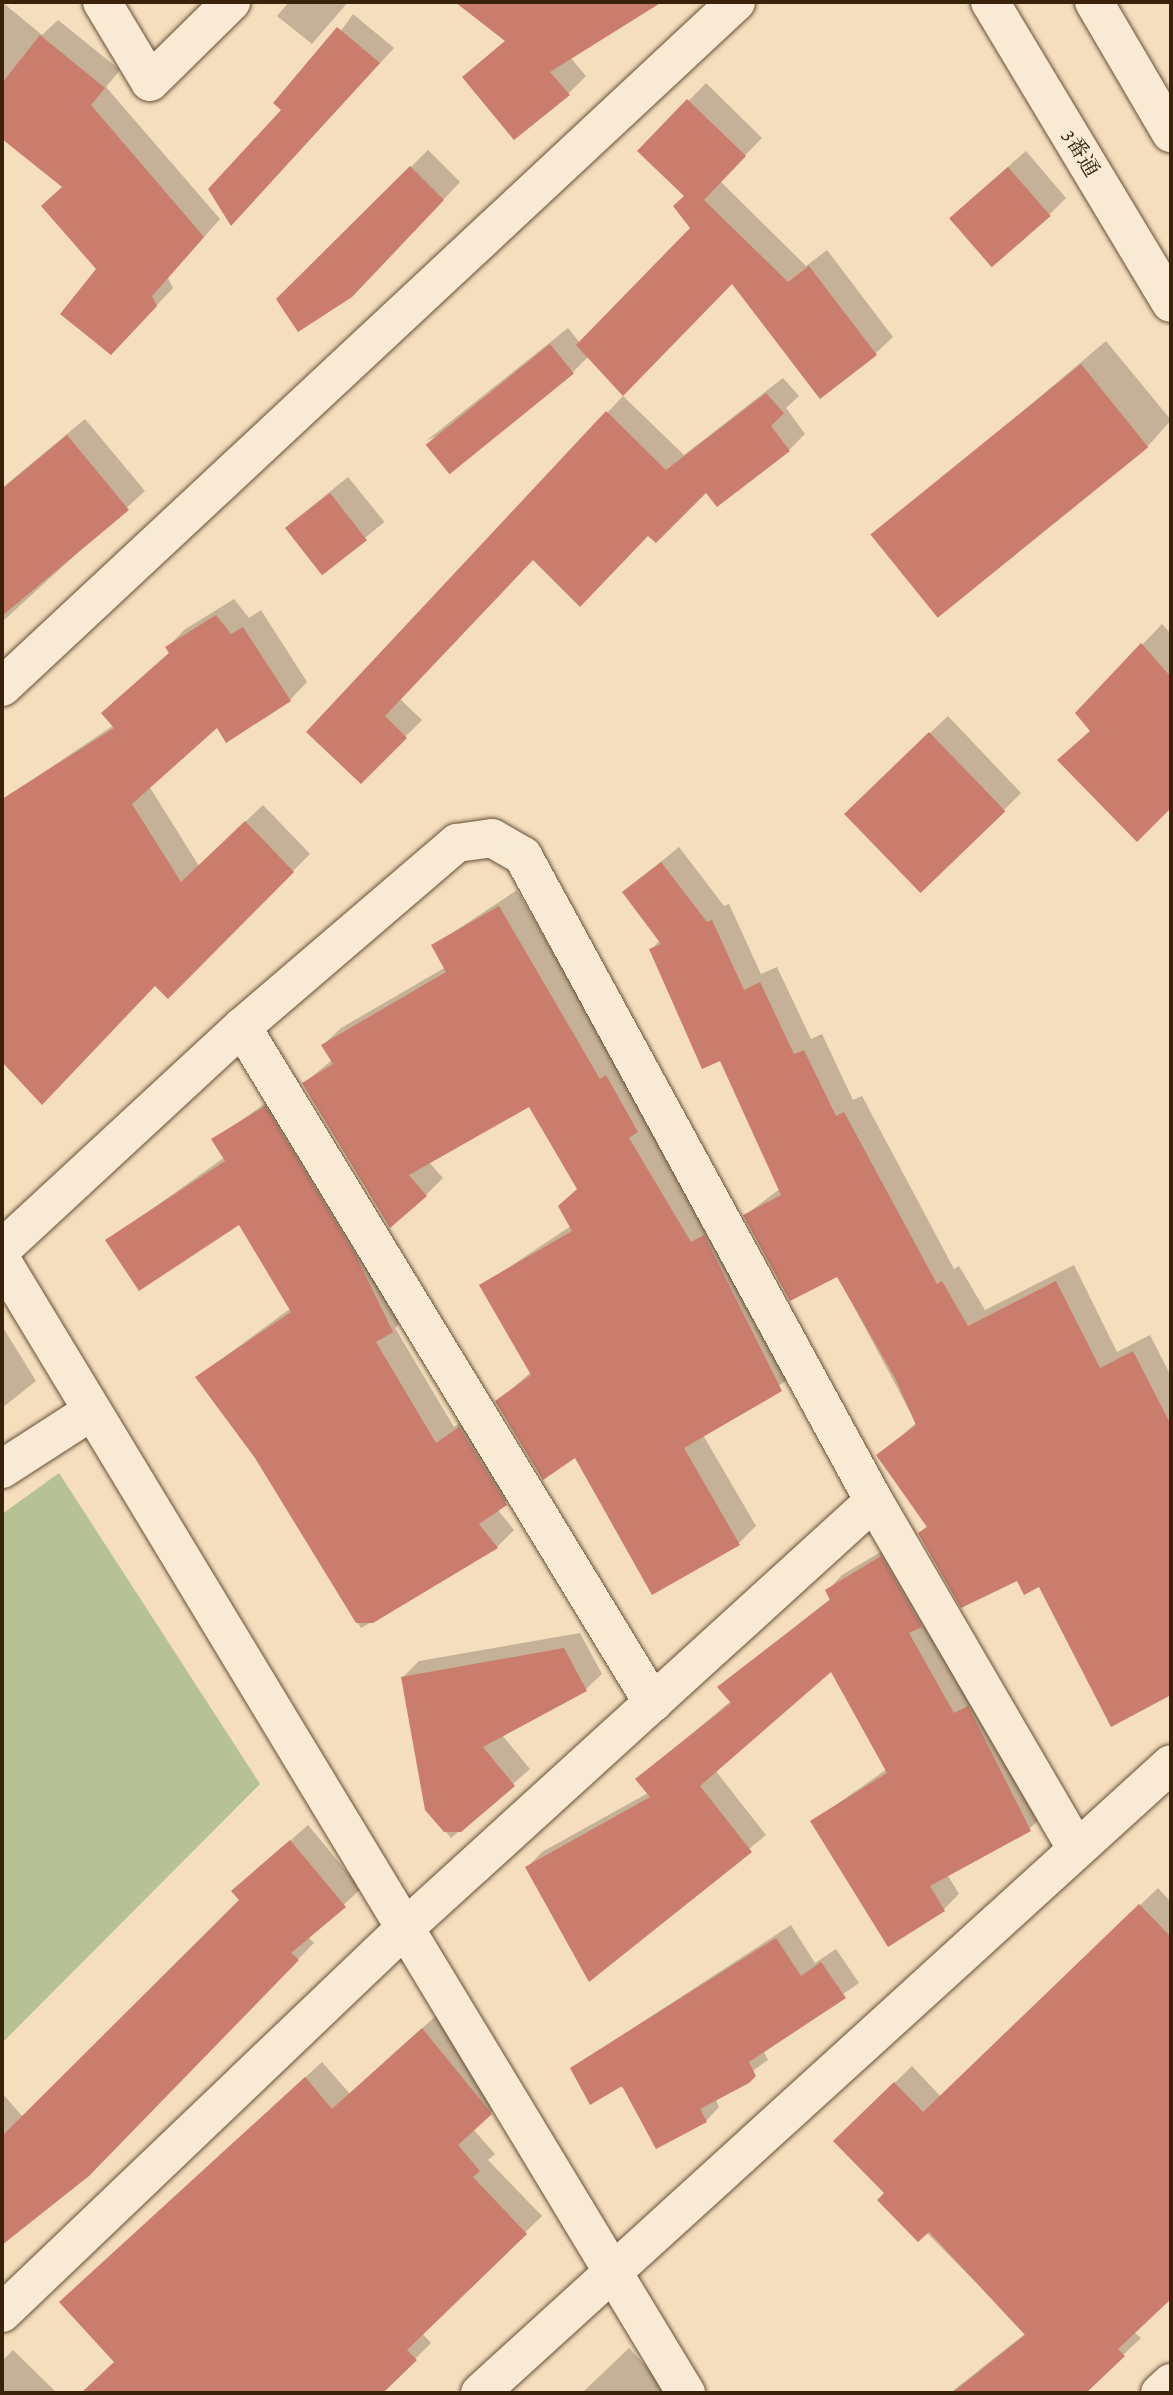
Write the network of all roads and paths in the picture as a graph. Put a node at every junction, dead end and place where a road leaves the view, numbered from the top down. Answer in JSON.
{"nodes":[{"id":1,"x":102,"y":2,"type":"edge"},
{"id":2,"x":231,"y":2,"type":"edge"},
{"id":3,"x":736,"y":2,"type":"edge"},
{"id":4,"x":990,"y":2,"type":"edge"},
{"id":5,"x":1094,"y":2,"type":"edge"},
{"id":6,"x":1171,"y":132,"type":"edge"},
{"id":7,"x":1171,"y":303,"type":"edge"},
{"id":8,"x":2,"y":687,"type":"edge"},
{"id":9,"x":242,"y":1027,"type":"junction"},
{"id":10,"x":2,"y":1249,"type":"edge"},
{"id":11,"x":2,"y":1261,"type":"edge"},
{"id":12,"x":92,"y":1411,"type":"junction"},
{"id":13,"x":2,"y":1469,"type":"edge"},
{"id":14,"x":874,"y":1501,"type":"junction"},
{"id":15,"x":653,"y":1703,"type":"junction"},
{"id":16,"x":1171,"y":1764,"type":"edge"},
{"id":17,"x":1074,"y":1847,"type":"junction"},
{"id":18,"x":405,"y":1928,"type":"junction"},
{"id":19,"x":612,"y":2270,"type":"junction"},
{"id":20,"x":2,"y":2313,"type":"edge"},
{"id":21,"x":1171,"y":2383,"type":"edge"},
{"id":22,"x":480,"y":2393,"type":"edge"},
{"id":23,"x":686,"y":2393,"type":"edge"},
{"id":24,"x":1160,"y":2393,"type":"edge"}],
"edges":[{"from":1,"to":2,"type":"street"},
{"from":3,"to":8,"type":"street"},
{"from":4,"to":7,"type":"street","name":"3番通"},
{"from":5,"to":6,"type":"street"},
{"from":9,"to":10,"type":"street"},
{"from":9,"to":14,"type":"street"},
{"from":9,"to":15,"type":"street"},
{"from":11,"to":12,"type":"street"},
{"from":12,"to":13,"type":"street"},
{"from":12,"to":18,"type":"street"},
{"from":14,"to":15,"type":"street"},
{"from":14,"to":17,"type":"street"},
{"from":15,"to":18,"type":"street"},
{"from":16,"to":17,"type":"street"},
{"from":17,"to":19,"type":"street"},
{"from":18,"to":19,"type":"street"},
{"from":18,"to":20,"type":"street"},
{"from":19,"to":22,"type":"street"},
{"from":19,"to":23,"type":"street"},
{"from":21,"to":24,"type":"street"}]}
